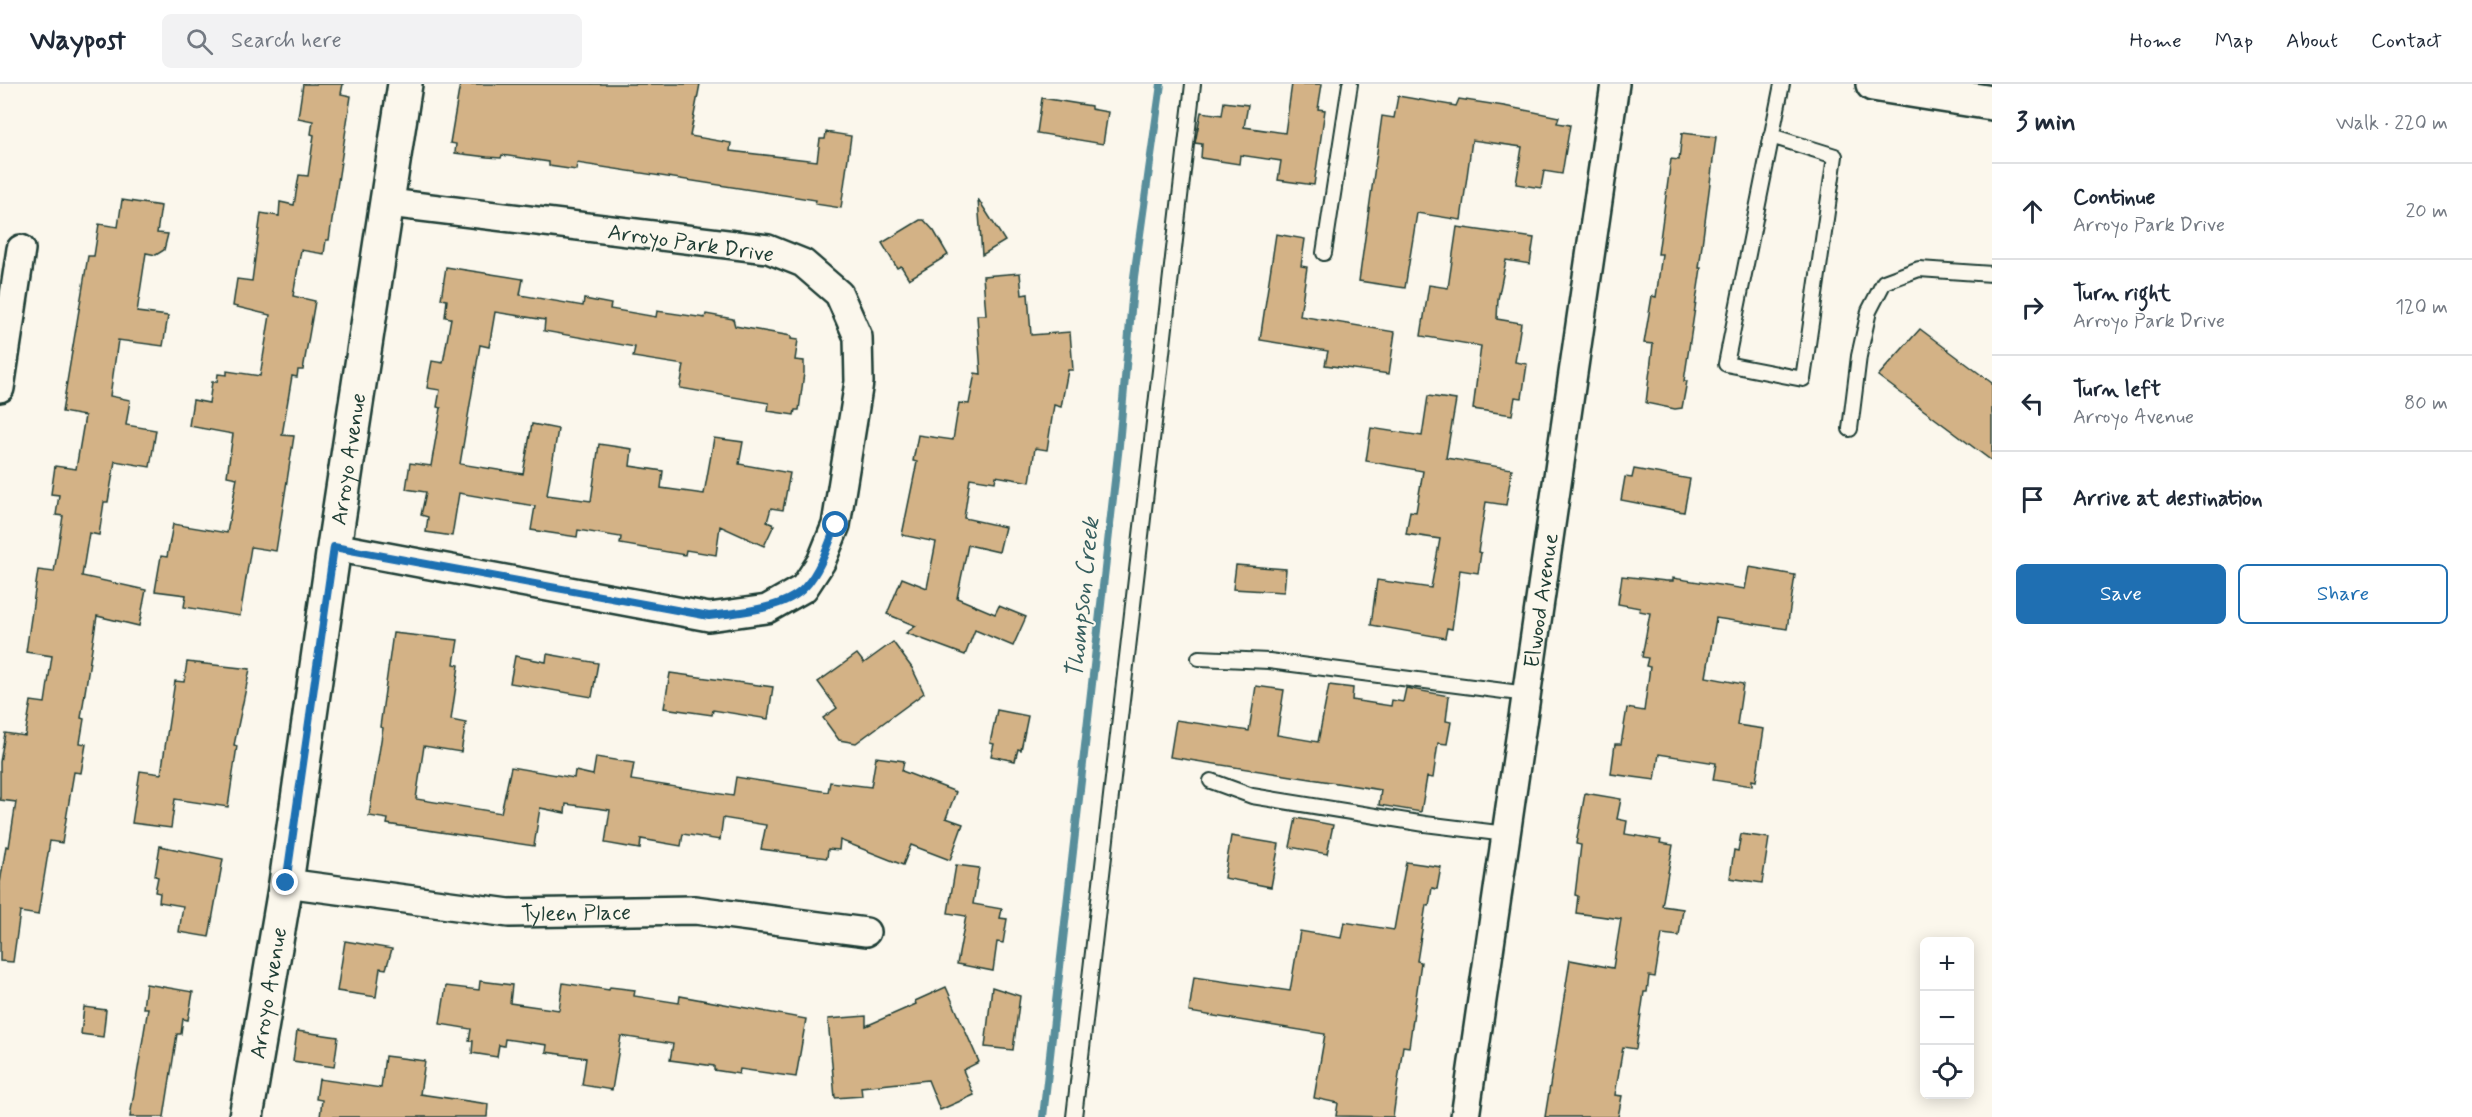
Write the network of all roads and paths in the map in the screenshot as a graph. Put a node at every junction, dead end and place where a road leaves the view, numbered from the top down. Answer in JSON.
{"nodes":[{"id":1,"x":405,"y":84,"type":"edge"},
{"id":2,"x":1193,"y":84,"type":"edge"},
{"id":3,"x":1350,"y":84,"type":"edge"},
{"id":4,"x":1615,"y":84,"type":"edge"},
{"id":5,"x":1782,"y":84,"type":"edge"},
{"id":6,"x":1873,"y":84,"type":"edge"},
{"id":7,"x":1992,"y":103,"type":"edge"},
{"id":8,"x":1771,"y":136,"type":"junction"},
{"id":9,"x":389,"y":203,"type":"junction"},
{"id":10,"x":21,"y":249,"type":"dead end"},
{"id":11,"x":1324,"y":253,"type":"dead end"},
{"id":12,"x":1992,"y":274,"type":"edge"},
{"id":13,"x":0,"y":388,"type":"edge"},
{"id":14,"x":1850,"y":429,"type":"dead end"},
{"id":15,"x":334,"y":547,"type":"junction"},
{"id":16,"x":1199,"y":658,"type":"dead end"},
{"id":17,"x":1527,"y":694,"type":"junction"},
{"id":18,"x":1211,"y":781,"type":"dead end"},
{"id":19,"x":1506,"y":834,"type":"junction"},
{"id":20,"x":286,"y":883,"type":"junction"},
{"id":21,"x":866,"y":932,"type":"dead end"},
{"id":22,"x":246,"y":1117,"type":"edge"},
{"id":23,"x":1074,"y":1117,"type":"edge"},
{"id":24,"x":1465,"y":1117,"type":"edge"}],
"edges":[{"from":1,"to":9,"type":"street","name":"Arroyo Avenue"},
{"from":2,"to":23,"type":"lane"},
{"from":3,"to":11,"type":"lane"},
{"from":4,"to":17,"type":"street","name":"Elwood Avenue"},
{"from":5,"to":8,"type":"lane"},
{"from":6,"to":7,"type":"street"},
{"from":8,"to":8,"type":"lane"},
{"from":9,"to":15,"type":"street","name":"Arroyo Avenue"},
{"from":9,"to":15,"type":"street","name":"Arroyo Park Drive"},
{"from":10,"to":13,"type":"street"},
{"from":12,"to":14,"type":"lane"},
{"from":15,"to":20,"type":"street","name":"Arroyo Avenue"},
{"from":16,"to":17,"type":"lane"},
{"from":17,"to":19,"type":"street","name":"Elwood Avenue"},
{"from":18,"to":19,"type":"lane"},
{"from":19,"to":24,"type":"street","name":"Elwood Avenue"},
{"from":20,"to":21,"type":"street","name":"Tyleen Place"},
{"from":20,"to":22,"type":"street","name":"Arroyo Avenue"}]}
